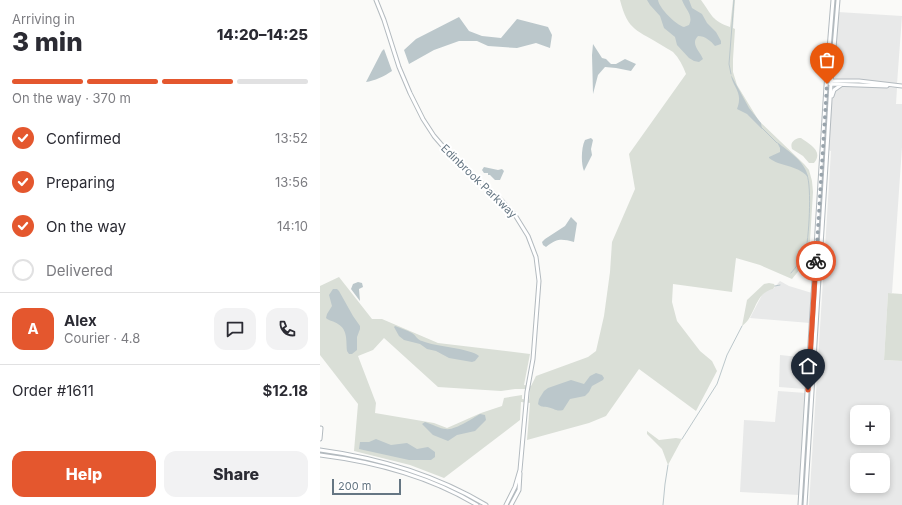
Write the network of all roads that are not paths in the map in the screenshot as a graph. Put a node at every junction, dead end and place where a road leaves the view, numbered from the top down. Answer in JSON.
{"nodes":[{"id":1,"x":376,"y":0,"type":"edge"},
{"id":2,"x":833,"y":0,"type":"edge"},
{"id":3,"x":838,"y":0,"type":"edge"},
{"id":4,"x":827,"y":82,"type":"junction"},
{"id":5,"x":831,"y":82,"type":"junction"},
{"id":6,"x":845,"y":85,"type":"junction"},
{"id":7,"x":889,"y":86,"type":"junction"},
{"id":8,"x":902,"y":86,"type":"edge"},
{"id":9,"x":829,"y":113,"type":"junction"},
{"id":10,"x":321,"y":428,"type":"edge"},
{"id":11,"x":320,"y":439,"type":"edge"},
{"id":12,"x":320,"y":450,"type":"edge"},
{"id":13,"x":320,"y":455,"type":"edge"},
{"id":14,"x":520,"y":470,"type":"junction"},
{"id":15,"x":477,"y":505,"type":"edge"},
{"id":16,"x":486,"y":505,"type":"edge"},
{"id":17,"x":506,"y":505,"type":"edge"},
{"id":18,"x":511,"y":505,"type":"edge"},
{"id":19,"x":800,"y":505,"type":"edge"},
{"id":20,"x":805,"y":505,"type":"edge"}],
"edges":[{"from":1,"to":14,"type":"main road","name":"Edinbrook Parkway"},
{"from":2,"to":4,"type":"main road"},
{"from":3,"to":5,"type":"main road"},
{"from":4,"to":5,"type":"main road"},
{"from":4,"to":19,"type":"main road"},
{"from":5,"to":6,"type":"main road"},
{"from":5,"to":7,"type":"main road"},
{"from":5,"to":9,"type":"main road"},
{"from":6,"to":7,"type":"main road"},
{"from":6,"to":9,"type":"main road"},
{"from":7,"to":8,"type":"main road"},
{"from":9,"to":20,"type":"main road"},
{"from":10,"to":11,"type":"main road"},
{"from":12,"to":16,"type":"main road"},
{"from":13,"to":15,"type":"main road"},
{"from":14,"to":17,"type":"main road","name":"Edinbrook Parkway"},
{"from":14,"to":18,"type":"main road","name":"Edinbrook Parkway"}]}
